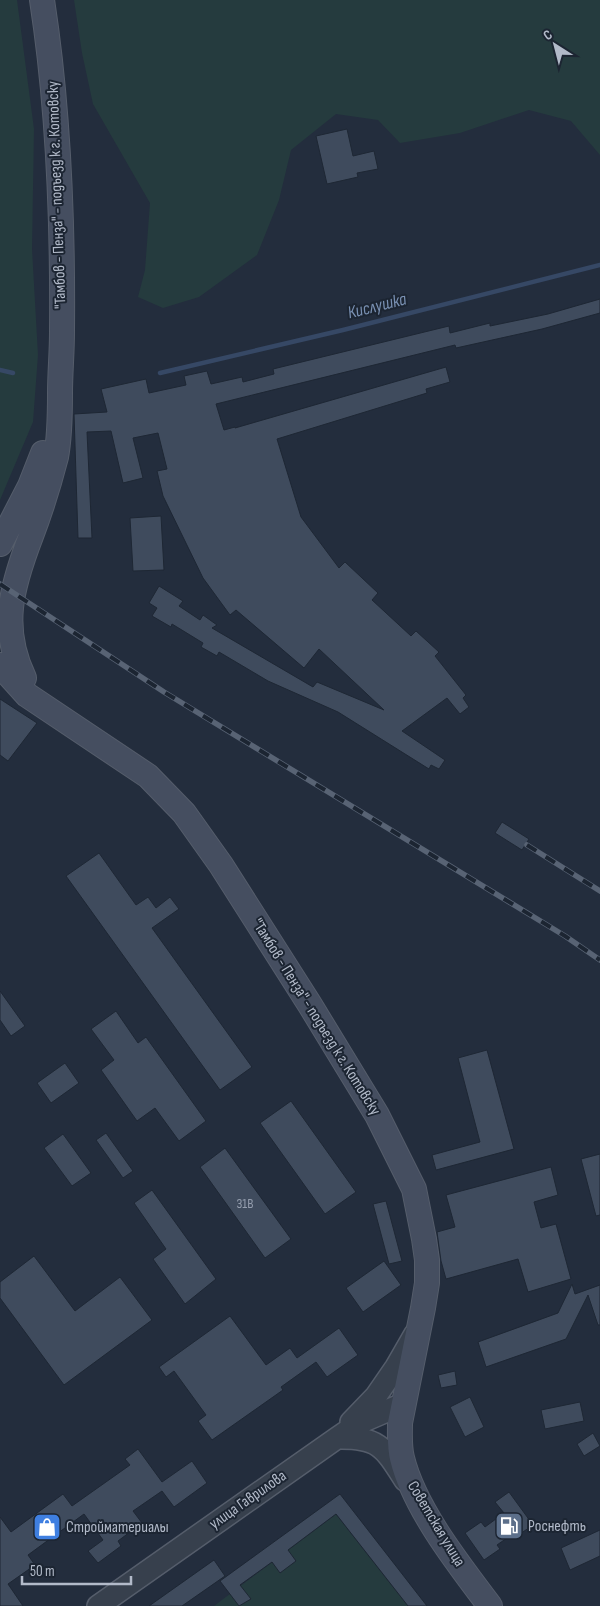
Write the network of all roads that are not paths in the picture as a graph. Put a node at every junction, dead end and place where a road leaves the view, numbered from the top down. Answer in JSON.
{"nodes":[{"id":1,"x":42,"y":0,"type":"edge"},
{"id":2,"x":60,"y":391,"type":"junction"},
{"id":3,"x":0,"y":544,"type":"edge"},
{"id":4,"x":0,"y":665,"type":"edge"},
{"id":5,"x":46,"y":708,"type":"junction"},
{"id":6,"x":421,"y":1323,"type":"junction"},
{"id":7,"x":403,"y":1404,"type":"junction"},
{"id":8,"x":337,"y":1438,"type":"junction"},
{"id":9,"x":418,"y":1499,"type":"junction"},
{"id":10,"x":98,"y":1606,"type":"edge"},
{"id":11,"x":490,"y":1606,"type":"edge"}],
"edges":[{"from":1,"to":2,"type":"main road","name":"\"Тамбов - Пенза\" - подъезд к г. Котовску"},
{"from":2,"to":3,"type":"main road","name":"\"Тамбов - Пенза\" - подъезд к г. Котовску"},
{"from":2,"to":5,"type":"main road","name":"\"Тамбов - Пенза\" - подъезд к г. Котовску"},
{"from":4,"to":5,"type":"main road","name":"\"Тамбов - Пенза\" - подъезд к г. Котовску"},
{"from":5,"to":6,"type":"main road","name":"\"Тамбов - Пенза\" - подъезд к г. Котовску"},
{"from":6,"to":7,"type":"main road","name":"\"Тамбов - Пенза\" - подъезд к г. Котовску"},
{"from":6,"to":8,"type":"street"},
{"from":7,"to":8,"type":"street","name":"улица Гаврилова"},
{"from":7,"to":9,"type":"main road","name":"Советская улица"},
{"from":8,"to":9,"type":"street"},
{"from":8,"to":10,"type":"street","name":"улица Гаврилова"},
{"from":9,"to":11,"type":"main road","name":"Советская улица"}]}
